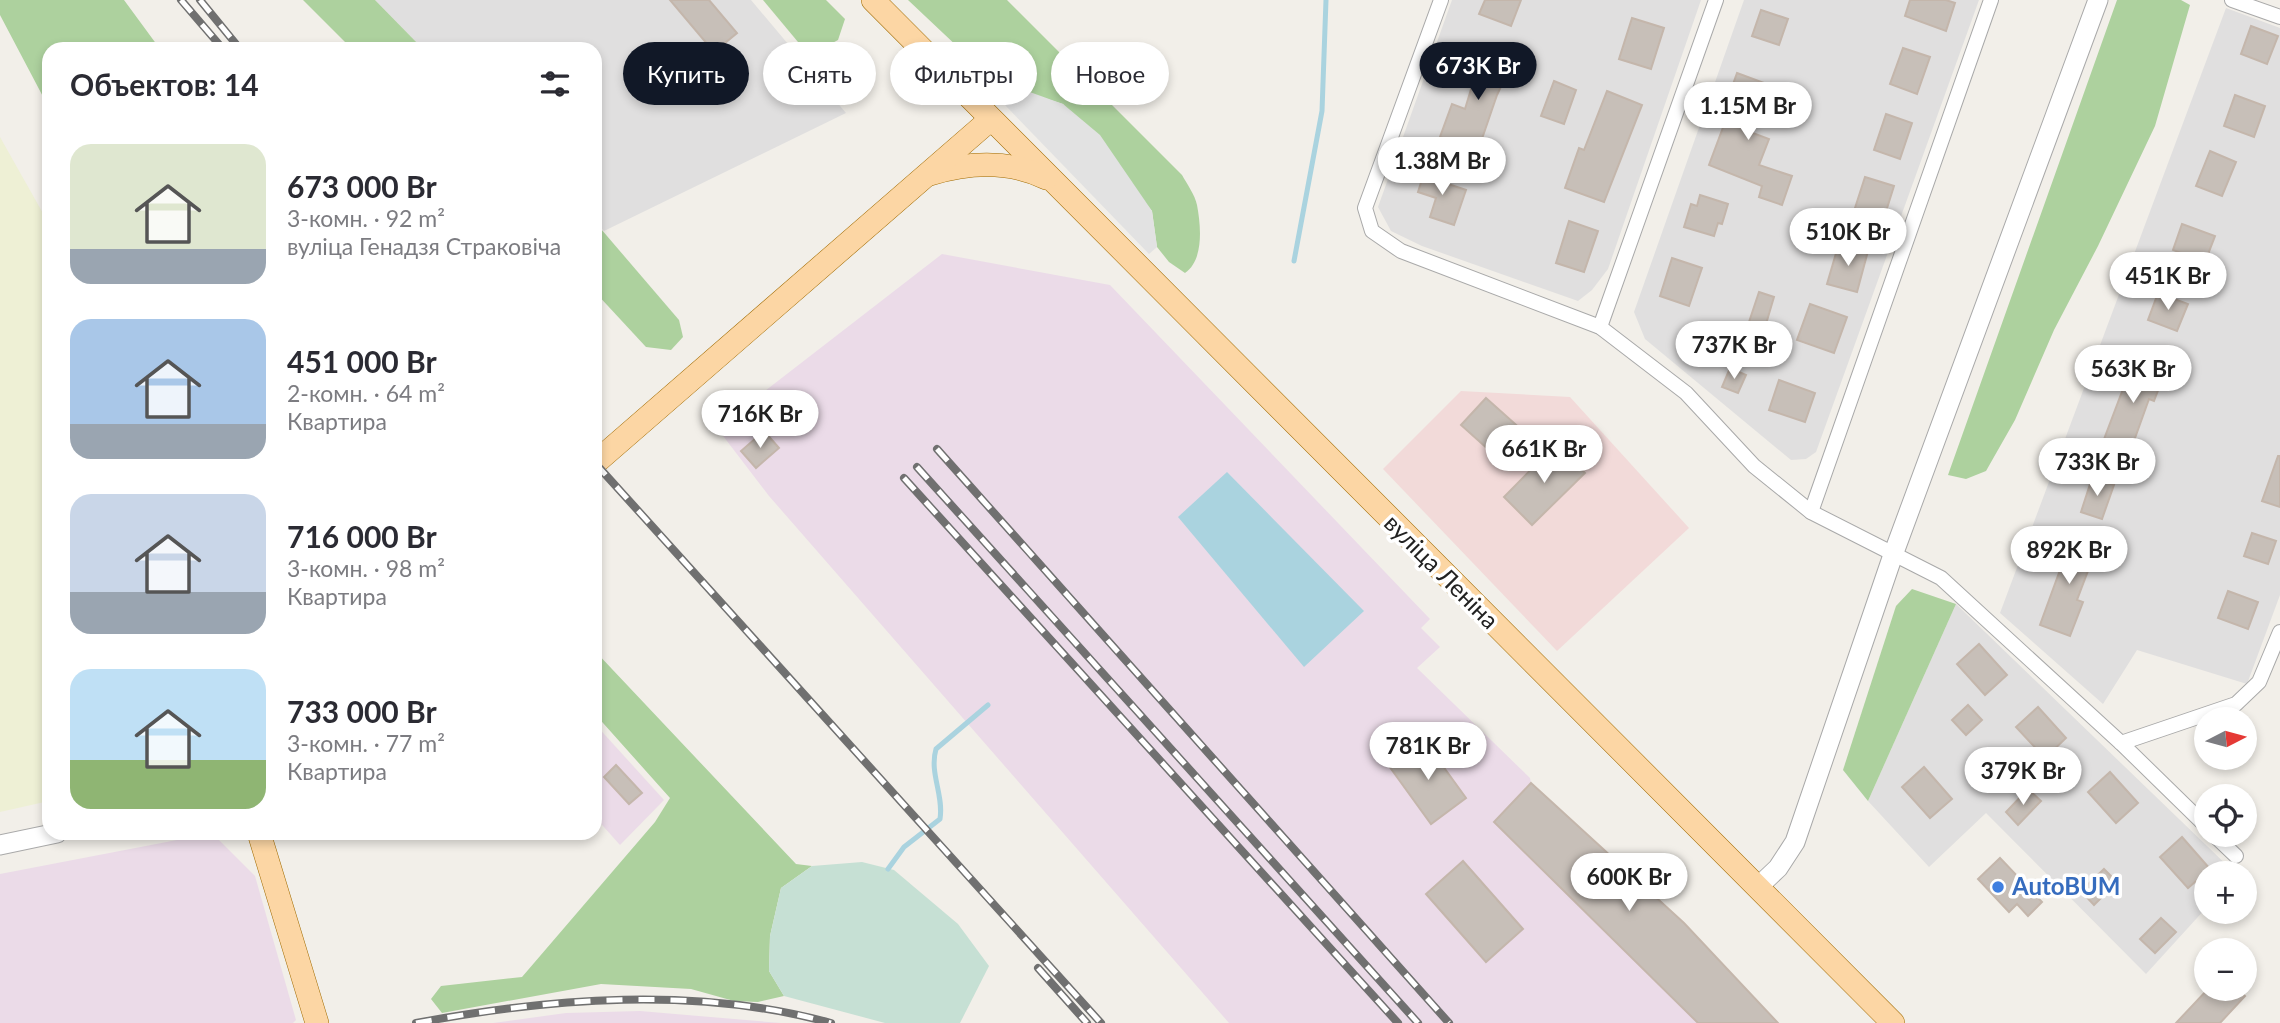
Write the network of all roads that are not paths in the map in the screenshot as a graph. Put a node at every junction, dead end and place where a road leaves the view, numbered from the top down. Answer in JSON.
{"nodes":[{"id":1,"x":1441,"y":0,"type":"edge"},
{"id":2,"x":1716,"y":0,"type":"edge"},
{"id":3,"x":1991,"y":0,"type":"edge"},
{"id":4,"x":2098,"y":0,"type":"edge"},
{"id":5,"x":2232,"y":0,"type":"edge"},
{"id":6,"x":879,"y":7,"type":"edge"},
{"id":7,"x":2280,"y":17,"type":"edge"},
{"id":8,"x":991,"y":120,"type":"junction"},
{"id":9,"x":927,"y":175,"type":"junction"},
{"id":10,"x":1053,"y":181,"type":"junction"},
{"id":11,"x":1601,"y":327,"type":"junction"},
{"id":12,"x":602,"y":457,"type":"edge"},
{"id":13,"x":1811,"y":512,"type":"junction"},
{"id":14,"x":1893,"y":555,"type":"junction"},
{"id":15,"x":2280,"y":632,"type":"edge"},
{"id":16,"x":2122,"y":743,"type":"junction"},
{"id":17,"x":2194,"y":814,"type":"edge"},
{"id":18,"x":42,"y":836,"type":"edge"},
{"id":19,"x":261,"y":840,"type":"edge"},
{"id":20,"x":0,"y":845,"type":"edge"},
{"id":21,"x":2227,"y":847,"type":"edge"},
{"id":22,"x":2236,"y":856,"type":"dead end"},
{"id":23,"x":1758,"y":887,"type":"junction"},
{"id":24,"x":317,"y":1023,"type":"edge"},
{"id":25,"x":1893,"y":1023,"type":"edge"}],
"edges":[{"from":1,"to":11,"type":"street"},
{"from":2,"to":11,"type":"street"},
{"from":3,"to":13,"type":"street"},
{"from":4,"to":14,"type":"street"},
{"from":5,"to":7,"type":"street"},
{"from":6,"to":8,"type":"main road","name":"вуліца Леніна"},
{"from":8,"to":9,"type":"main road"},
{"from":8,"to":10,"type":"main road","name":"вуліца Леніна"},
{"from":9,"to":10,"type":"main road"},
{"from":9,"to":12,"type":"main road"},
{"from":10,"to":23,"type":"main road","name":"вуліца Леніна"},
{"from":11,"to":13,"type":"street"},
{"from":13,"to":14,"type":"street"},
{"from":14,"to":16,"type":"street"},
{"from":14,"to":23,"type":"street"},
{"from":15,"to":16,"type":"street"},
{"from":16,"to":17,"type":"street"},
{"from":18,"to":20,"type":"street"},
{"from":19,"to":24,"type":"main road"},
{"from":21,"to":22,"type":"street"},
{"from":23,"to":25,"type":"main road","name":"вуліца Леніна"}]}
